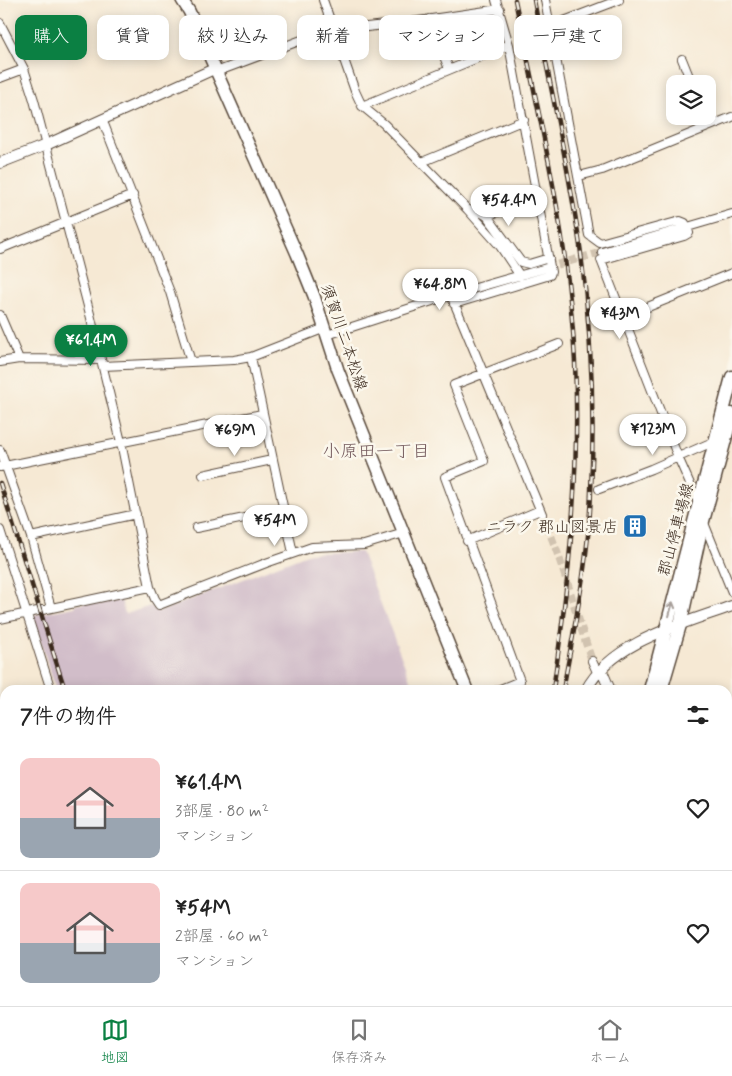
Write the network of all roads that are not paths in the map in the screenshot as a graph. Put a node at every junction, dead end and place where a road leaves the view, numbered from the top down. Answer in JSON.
{"nodes":[{"id":1,"x":182,"y":0,"type":"edge"},
{"id":2,"x":323,"y":0,"type":"edge"},
{"id":3,"x":496,"y":0,"type":"edge"},
{"id":4,"x":545,"y":0,"type":"edge"},
{"id":5,"x":620,"y":0,"type":"edge"},
{"id":6,"x":500,"y":9,"type":"junction"},
{"id":7,"x":328,"y":15,"type":"edge"},
{"id":8,"x":457,"y":15,"type":"edge"},
{"id":9,"x":548,"y":15,"type":"edge"},
{"id":10,"x":580,"y":15,"type":"edge"},
{"id":11,"x":0,"y":23,"type":"edge"},
{"id":12,"x":297,"y":41,"type":"edge"},
{"id":13,"x":509,"y":45,"type":"junction"},
{"id":14,"x":682,"y":59,"type":"dead end"},
{"id":15,"x":344,"y":60,"type":"edge"},
{"id":16,"x":445,"y":60,"type":"edge"},
{"id":17,"x":557,"y":60,"type":"edge"},
{"id":18,"x":24,"y":69,"type":"junction"},
{"id":19,"x":449,"y":69,"type":"junction"},
{"id":20,"x":215,"y":70,"type":"junction"},
{"id":21,"x":688,"y":75,"type":"edge"},
{"id":22,"x":0,"y":78,"type":"edge"},
{"id":23,"x":362,"y":106,"type":"junction"},
{"id":24,"x":732,"y":117,"type":"edge"},
{"id":25,"x":102,"y":120,"type":"junction"},
{"id":26,"x":524,"y":120,"type":"junction"},
{"id":27,"x":716,"y":123,"type":"edge"},
{"id":28,"x":711,"y":125,"type":"edge"},
{"id":29,"x":46,"y":145,"type":"junction"},
{"id":30,"x":422,"y":162,"type":"junction"},
{"id":31,"x":0,"y":163,"type":"edge"},
{"id":32,"x":579,"y":176,"type":"junction"},
{"id":33,"x":133,"y":195,"type":"junction"},
{"id":34,"x":538,"y":196,"type":"junction"},
{"id":35,"x":468,"y":210,"type":"junction"},
{"id":36,"x":732,"y":214,"type":"edge"},
{"id":37,"x":486,"y":216,"type":"junction"},
{"id":38,"x":65,"y":222,"type":"junction"},
{"id":39,"x":688,"y":226,"type":"junction"},
{"id":40,"x":600,"y":243,"type":"junction"},
{"id":41,"x":0,"y":249,"type":"edge"},
{"id":42,"x":602,"y":252,"type":"tunnel mouth"},
{"id":43,"x":549,"y":258,"type":"junction"},
{"id":44,"x":601,"y":260,"type":"junction"},
{"id":45,"x":546,"y":268,"type":"tunnel mouth"},
{"id":46,"x":732,"y":273,"type":"edge"},
{"id":47,"x":520,"y":276,"type":"junction"},
{"id":48,"x":451,"y":295,"type":"junction"},
{"id":49,"x":454,"y":304,"type":"junction"},
{"id":50,"x":0,"y":314,"type":"edge"},
{"id":51,"x":623,"y":317,"type":"junction"},
{"id":52,"x":326,"y":332,"type":"junction"},
{"id":53,"x":559,"y":344,"type":"dead end"},
{"id":54,"x":251,"y":356,"type":"junction"},
{"id":55,"x":19,"y":359,"type":"junction"},
{"id":56,"x":0,"y":362,"type":"edge"},
{"id":57,"x":191,"y":362,"type":"junction"},
{"id":58,"x":102,"y":363,"type":"junction"},
{"id":59,"x":482,"y":373,"type":"junction"},
{"id":60,"x":732,"y":377,"type":"edge"},
{"id":61,"x":262,"y":414,"type":"junction"},
{"id":62,"x":732,"y":414,"type":"edge"},
{"id":63,"x":724,"y":438,"type":"edge"},
{"id":64,"x":121,"y":442,"type":"junction"},
{"id":65,"x":0,"y":450,"type":"edge"},
{"id":66,"x":678,"y":457,"type":"junction"},
{"id":67,"x":272,"y":460,"type":"junction"},
{"id":68,"x":2,"y":466,"type":"edge"},
{"id":69,"x":203,"y":475,"type":"dead end"},
{"id":70,"x":599,"y":488,"type":"dead end"},
{"id":71,"x":699,"y":504,"type":"junction"},
{"id":72,"x":283,"y":510,"type":"junction"},
{"id":73,"x":136,"y":514,"type":"junction"},
{"id":74,"x":704,"y":521,"type":"junction"},
{"id":75,"x":196,"y":528,"type":"dead end"},
{"id":76,"x":0,"y":530,"type":"edge"},
{"id":77,"x":404,"y":532,"type":"junction"},
{"id":78,"x":31,"y":537,"type":"junction"},
{"id":79,"x":468,"y":541,"type":"junction"},
{"id":80,"x":2,"y":543,"type":"edge"},
{"id":81,"x":292,"y":553,"type":"junction"},
{"id":82,"x":150,"y":587,"type":"junction"},
{"id":83,"x":732,"y":592,"type":"edge"},
{"id":84,"x":732,"y":606,"type":"edge"},
{"id":85,"x":51,"y":608,"type":"junction"},
{"id":86,"x":27,"y":613,"type":"junction"},
{"id":87,"x":0,"y":619,"type":"edge"},
{"id":88,"x":680,"y":626,"type":"junction"},
{"id":89,"x":665,"y":632,"type":"junction"},
{"id":90,"x":592,"y":661,"type":"tunnel mouth"},
{"id":91,"x":599,"y":671,"type":"junction"},
{"id":92,"x":49,"y":685,"type":"edge"},
{"id":93,"x":465,"y":685,"type":"edge"},
{"id":94,"x":510,"y":685,"type":"edge"},
{"id":95,"x":589,"y":685,"type":"edge"},
{"id":96,"x":607,"y":685,"type":"edge"},
{"id":97,"x":651,"y":685,"type":"edge"},
{"id":98,"x":662,"y":685,"type":"edge"}],
"edges":[{"from":1,"to":20,"type":"main road","name":"須賀川二本松線"},
{"from":2,"to":7,"type":"street"},
{"from":3,"to":6,"type":"street"},
{"from":4,"to":9,"type":"street"},
{"from":5,"to":10,"type":"street"},
{"from":6,"to":8,"type":"street"},
{"from":6,"to":13,"type":"street"},
{"from":11,"to":18,"type":"street"},
{"from":12,"to":20,"type":"street"},
{"from":13,"to":19,"type":"street"},
{"from":13,"to":26,"type":"street"},
{"from":14,"to":21,"type":"street"},
{"from":15,"to":23,"type":"street"},
{"from":16,"to":19,"type":"street"},
{"from":17,"to":32,"type":"street"},
{"from":18,"to":22,"type":"street"},
{"from":18,"to":29,"type":"street"},
{"from":19,"to":23,"type":"street"},
{"from":20,"to":25,"type":"street"},
{"from":20,"to":52,"type":"main road","name":"須賀川二本松線"},
{"from":23,"to":30,"type":"street"},
{"from":24,"to":27,"type":"street"},
{"from":25,"to":29,"type":"street"},
{"from":25,"to":33,"type":"street"},
{"from":26,"to":30,"type":"street"},
{"from":26,"to":34,"type":"street"},
{"from":28,"to":32,"type":"street"},
{"from":29,"to":31,"type":"street"},
{"from":29,"to":38,"type":"street"},
{"from":30,"to":35,"type":"street"},
{"from":32,"to":40,"type":"street"},
{"from":33,"to":38,"type":"street"},
{"from":33,"to":57,"type":"street"},
{"from":34,"to":37,"type":"street"},
{"from":34,"to":43,"type":"street"},
{"from":35,"to":37,"type":"street"},
{"from":35,"to":47,"type":"street"},
{"from":36,"to":39,"type":"street"},
{"from":37,"to":43,"type":"street"},
{"from":38,"to":41,"type":"street"},
{"from":38,"to":58,"type":"street"},
{"from":39,"to":40,"type":"street"},
{"from":39,"to":42,"type":"street"},
{"from":39,"to":44,"type":"street"},
{"from":40,"to":44,"type":"street"},
{"from":43,"to":49,"type":"street"},
{"from":44,"to":51,"type":"street"},
{"from":45,"to":47,"type":"street"},
{"from":46,"to":51,"type":"street"},
{"from":47,"to":48,"type":"street"},
{"from":48,"to":49,"type":"street"},
{"from":48,"to":52,"type":"street"},
{"from":49,"to":59,"type":"street"},
{"from":50,"to":55,"type":"street"},
{"from":51,"to":66,"type":"street"},
{"from":52,"to":54,"type":"street"},
{"from":52,"to":77,"type":"main road","name":"須賀川二本松線"},
{"from":53,"to":59,"type":"street"},
{"from":54,"to":57,"type":"street"},
{"from":54,"to":61,"type":"street"},
{"from":55,"to":56,"type":"street"},
{"from":55,"to":58,"type":"street"},
{"from":57,"to":58,"type":"street"},
{"from":58,"to":64,"type":"street"},
{"from":59,"to":79,"type":"street"},
{"from":59,"to":79,"type":"street"},
{"from":60,"to":63,"type":"main road","name":"郡山停車場線"},
{"from":61,"to":64,"type":"street"},
{"from":61,"to":67,"type":"street"},
{"from":62,"to":63,"type":"main road","name":"郡山停車場線"},
{"from":63,"to":66,"type":"street"},
{"from":63,"to":71,"type":"main road","name":"郡山停車場線"},
{"from":63,"to":74,"type":"main road","name":"郡山停車場線"},
{"from":64,"to":68,"type":"street"},
{"from":64,"to":73,"type":"street"},
{"from":65,"to":68,"type":"street"},
{"from":66,"to":70,"type":"street"},
{"from":66,"to":71,"type":"street"},
{"from":67,"to":69,"type":"street"},
{"from":67,"to":72,"type":"street"},
{"from":68,"to":78,"type":"street"},
{"from":89,"to":71,"type":"main road","name":"郡山停車場線","one_way":true},
{"from":72,"to":75,"type":"street"},
{"from":72,"to":81,"type":"street"},
{"from":73,"to":78,"type":"street"},
{"from":73,"to":82,"type":"street"},
{"from":74,"to":83,"type":"street"},
{"from":74,"to":88,"type":"main road","name":"郡山停車場線"},
{"from":76,"to":80,"type":"street"},
{"from":77,"to":81,"type":"street"},
{"from":77,"to":93,"type":"main road","name":"須賀川二本松線"},
{"from":78,"to":85,"type":"street"},
{"from":79,"to":94,"type":"street"},
{"from":80,"to":86,"type":"street"},
{"from":81,"to":82,"type":"street"},
{"from":82,"to":85,"type":"street"},
{"from":84,"to":88,"type":"street"},
{"from":85,"to":86,"type":"street"},
{"from":86,"to":87,"type":"street"},
{"from":86,"to":92,"type":"street"},
{"from":88,"to":89,"type":"street"},
{"from":88,"to":98,"type":"main road","name":"郡山停車場線"},
{"from":89,"to":91,"type":"street"},
{"from":89,"to":97,"type":"main road","name":"郡山停車場線"},
{"from":90,"to":91,"type":"street"},
{"from":91,"to":95,"type":"street"},
{"from":91,"to":96,"type":"street"}]}
